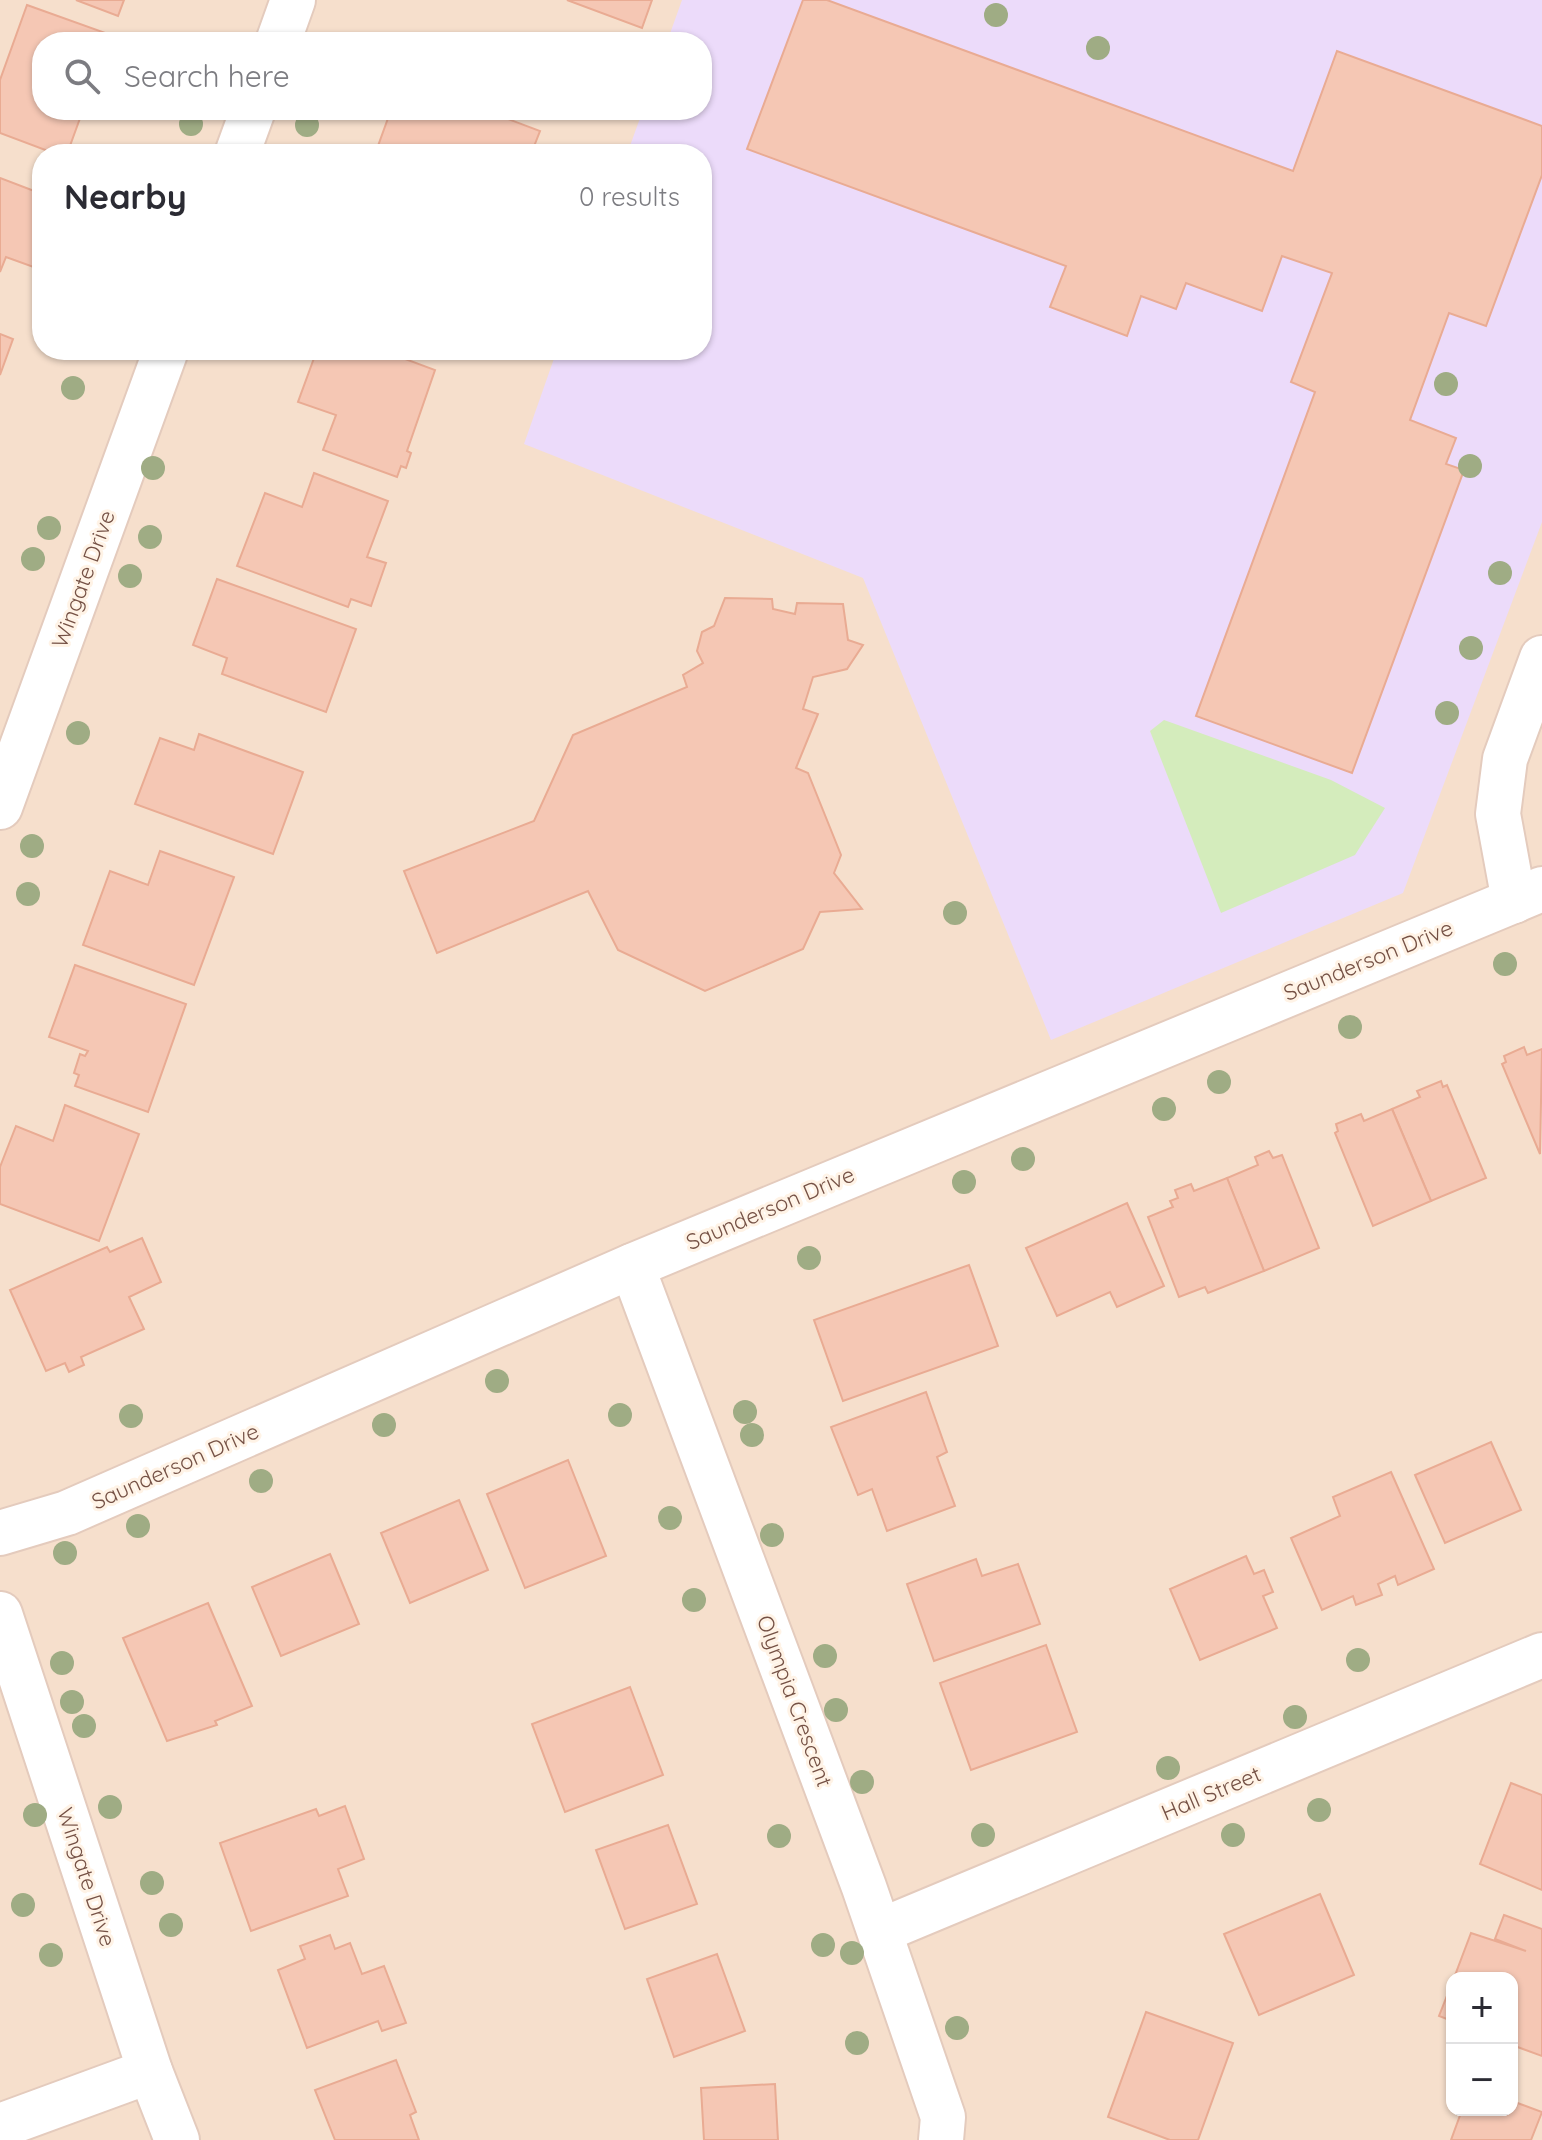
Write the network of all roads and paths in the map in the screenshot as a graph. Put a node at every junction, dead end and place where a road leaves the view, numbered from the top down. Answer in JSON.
{"nodes":[{"id":1,"x":293,"y":0,"type":"edge"},
{"id":2,"x":282,"y":32,"type":"edge"},
{"id":3,"x":249,"y":120,"type":"edge"},
{"id":4,"x":241,"y":144,"type":"edge"},
{"id":5,"x":162,"y":360,"type":"edge"},
{"id":6,"x":1542,"y":658,"type":"edge"},
{"id":7,"x":0,"y":807,"type":"edge"},
{"id":8,"x":1528,"y":895,"type":"edge"},
{"id":9,"x":632,"y":1266,"type":"junction"},
{"id":10,"x":0,"y":1533,"type":"edge"},
{"id":11,"x":0,"y":1614,"type":"edge"},
{"id":12,"x":1542,"y":1655,"type":"edge"},
{"id":13,"x":880,"y":1931,"type":"junction"},
{"id":14,"x":150,"y":2071,"type":"junction"},
{"id":15,"x":0,"y":2126,"type":"edge"},
{"id":16,"x":177,"y":2140,"type":"edge"},
{"id":17,"x":941,"y":2140,"type":"edge"}],
"edges":[{"from":1,"to":2,"type":"street"},
{"from":3,"to":4,"type":"street"},
{"from":5,"to":7,"type":"street","name":"Wingate Drive"},
{"from":6,"to":8,"type":"street"},
{"from":8,"to":9,"type":"street","name":"Saunderson Drive"},
{"from":9,"to":10,"type":"street","name":"Saunderson Drive"},
{"from":9,"to":13,"type":"street","name":"Olympia Crescent"},
{"from":11,"to":14,"type":"street","name":"Wingate Drive"},
{"from":12,"to":13,"type":"street","name":"Hall Street"},
{"from":13,"to":17,"type":"street","name":"Olympia Crescent"},
{"from":14,"to":15,"type":"street"},
{"from":14,"to":16,"type":"street","name":"Wingate Drive"}]}
